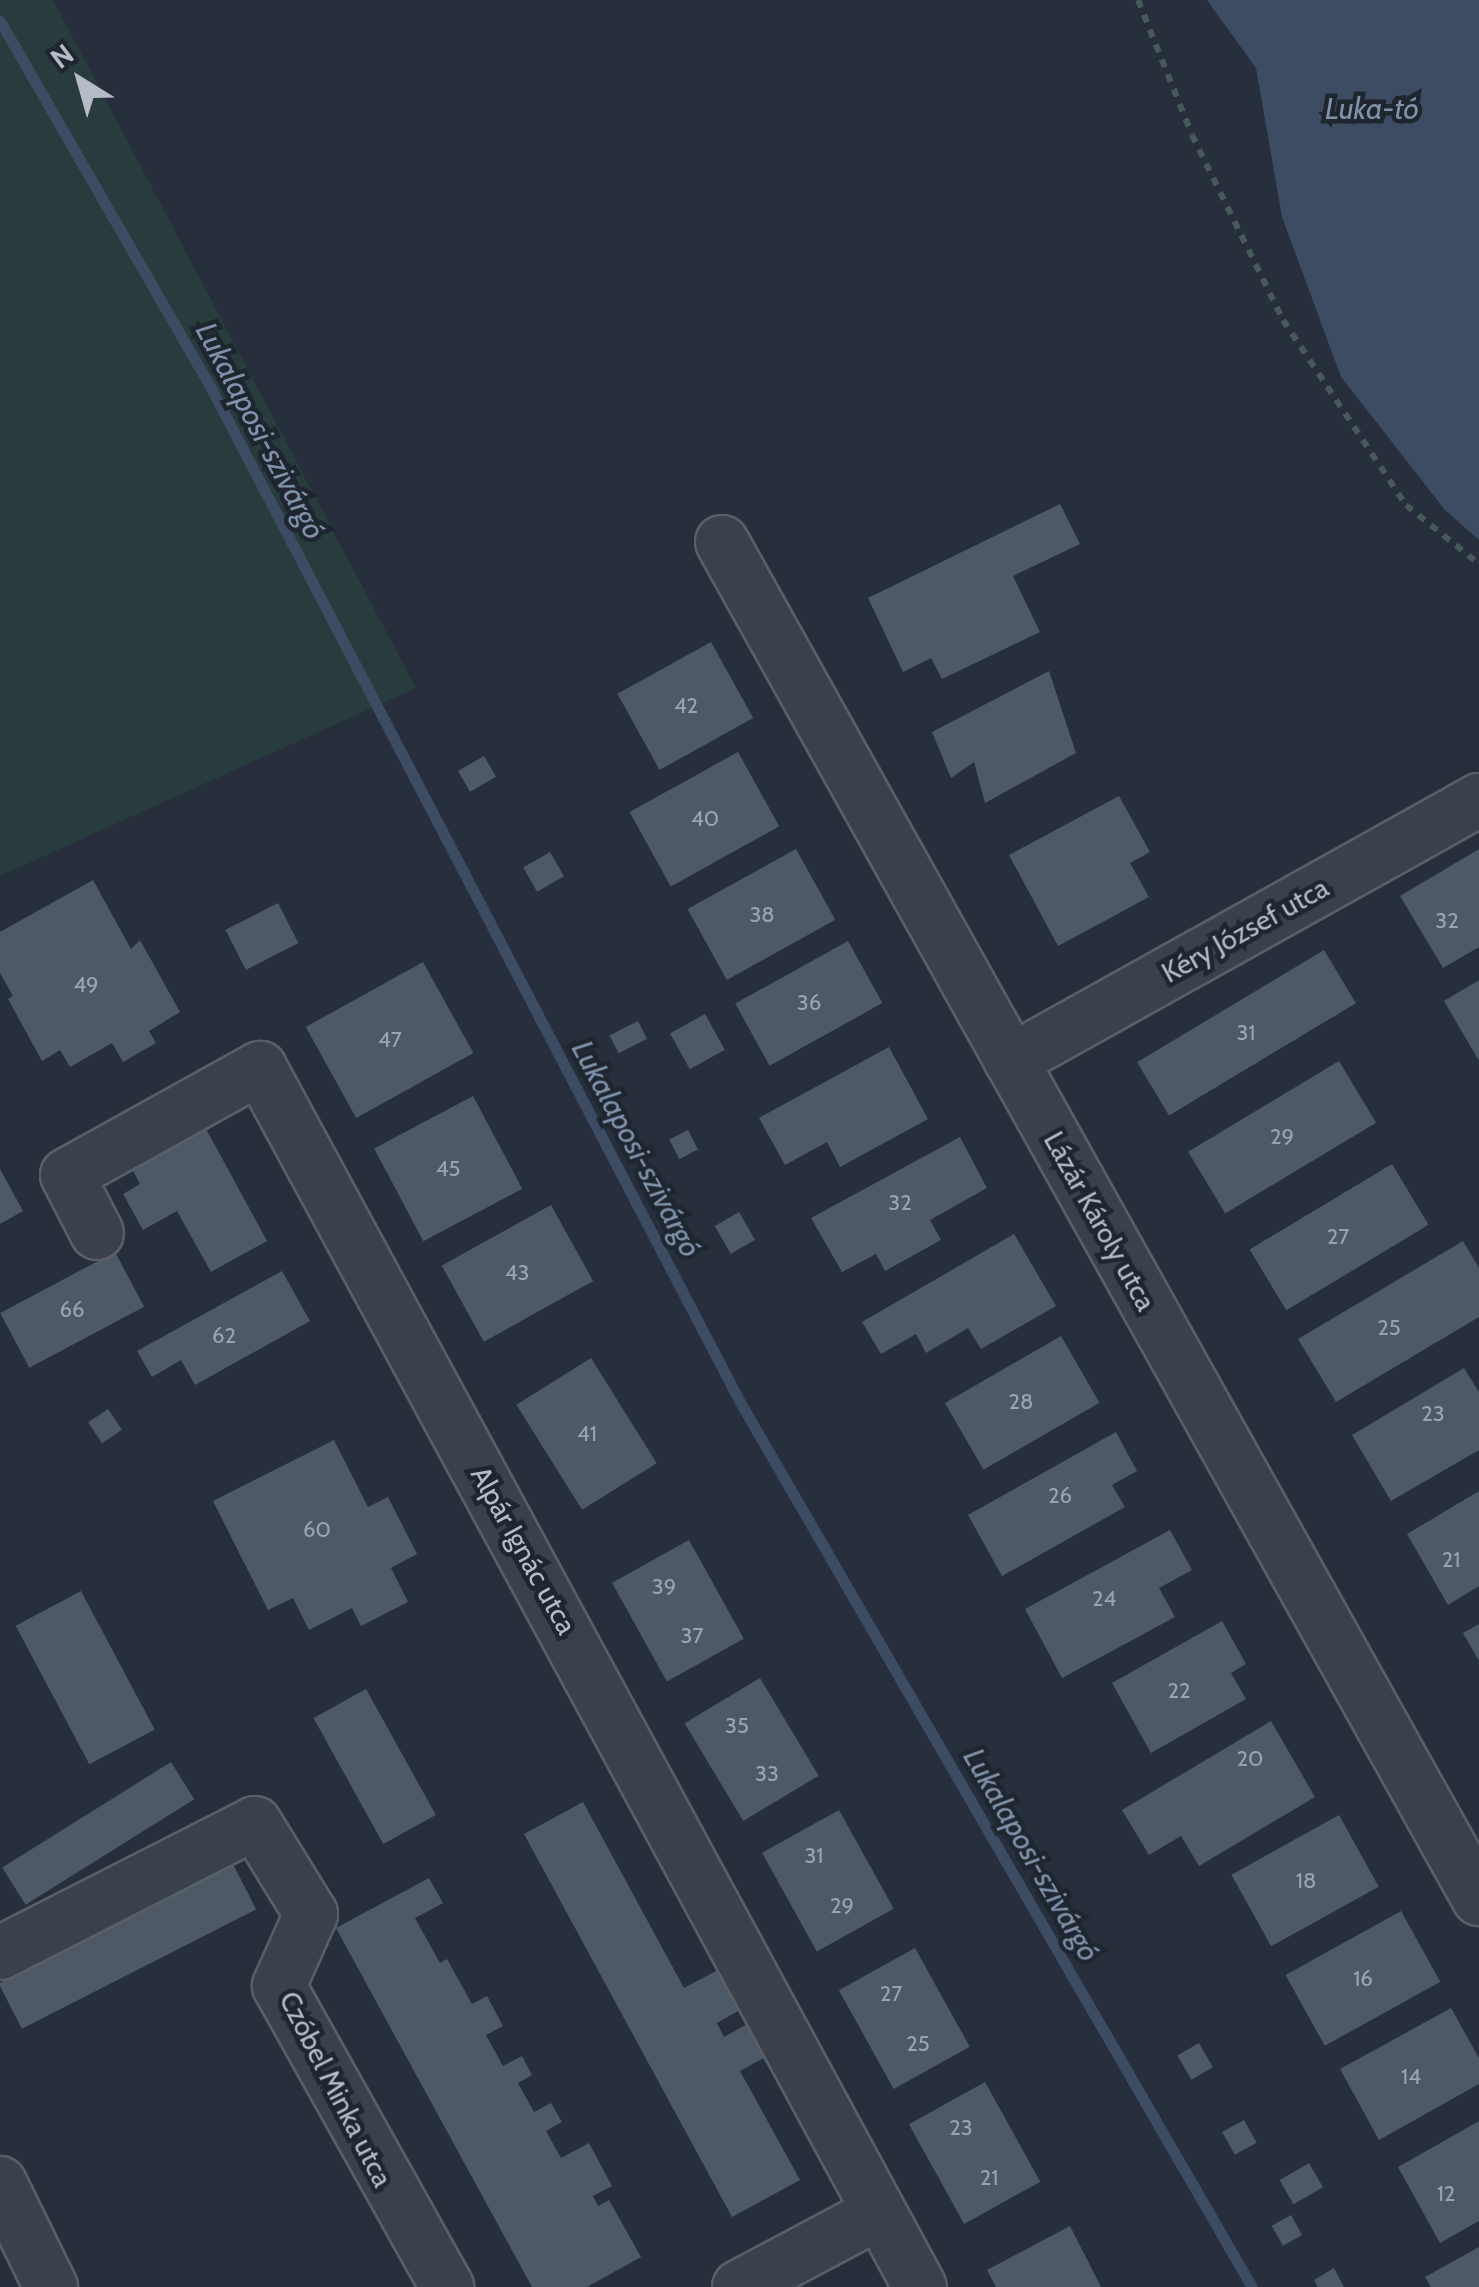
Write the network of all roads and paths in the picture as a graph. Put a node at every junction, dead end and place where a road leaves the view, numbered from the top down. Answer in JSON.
{"nodes":[{"id":1,"x":1138,"y":0,"type":"edge"},
{"id":2,"x":722,"y":542,"type":"dead end"},
{"id":3,"x":1479,"y":564,"type":"edge"},
{"id":4,"x":1479,"y":800,"type":"edge"},
{"id":5,"x":1011,"y":1060,"type":"junction"},
{"id":6,"x":96,"y":1233,"type":"dead end"},
{"id":7,"x":1479,"y":1899,"type":"edge"},
{"id":8,"x":0,"y":1953,"type":"edge"},
{"id":9,"x":0,"y":2183,"type":"edge"},
{"id":10,"x":878,"y":2213,"type":"junction"},
{"id":11,"x":51,"y":2287,"type":"edge"},
{"id":12,"x":447,"y":2287,"type":"edge"},
{"id":13,"x":739,"y":2287,"type":"edge"},
{"id":14,"x":920,"y":2287,"type":"edge"}],
"edges":[{"from":1,"to":3,"type":"path"},
{"from":2,"to":5,"type":"street","name":"Lázár Károly utca"},
{"from":4,"to":5,"type":"street","name":"Kéry József utca"},
{"from":5,"to":7,"type":"street","name":"Lázár Károly utca"},
{"from":6,"to":10,"type":"street","name":"Alpár Ignác utca"},
{"from":8,"to":12,"type":"street","name":"Czóbel Minka utca"},
{"from":9,"to":11,"type":"street"},
{"from":10,"to":13,"type":"street"},
{"from":10,"to":14,"type":"street","name":"Alpár Ignác utca"}]}
